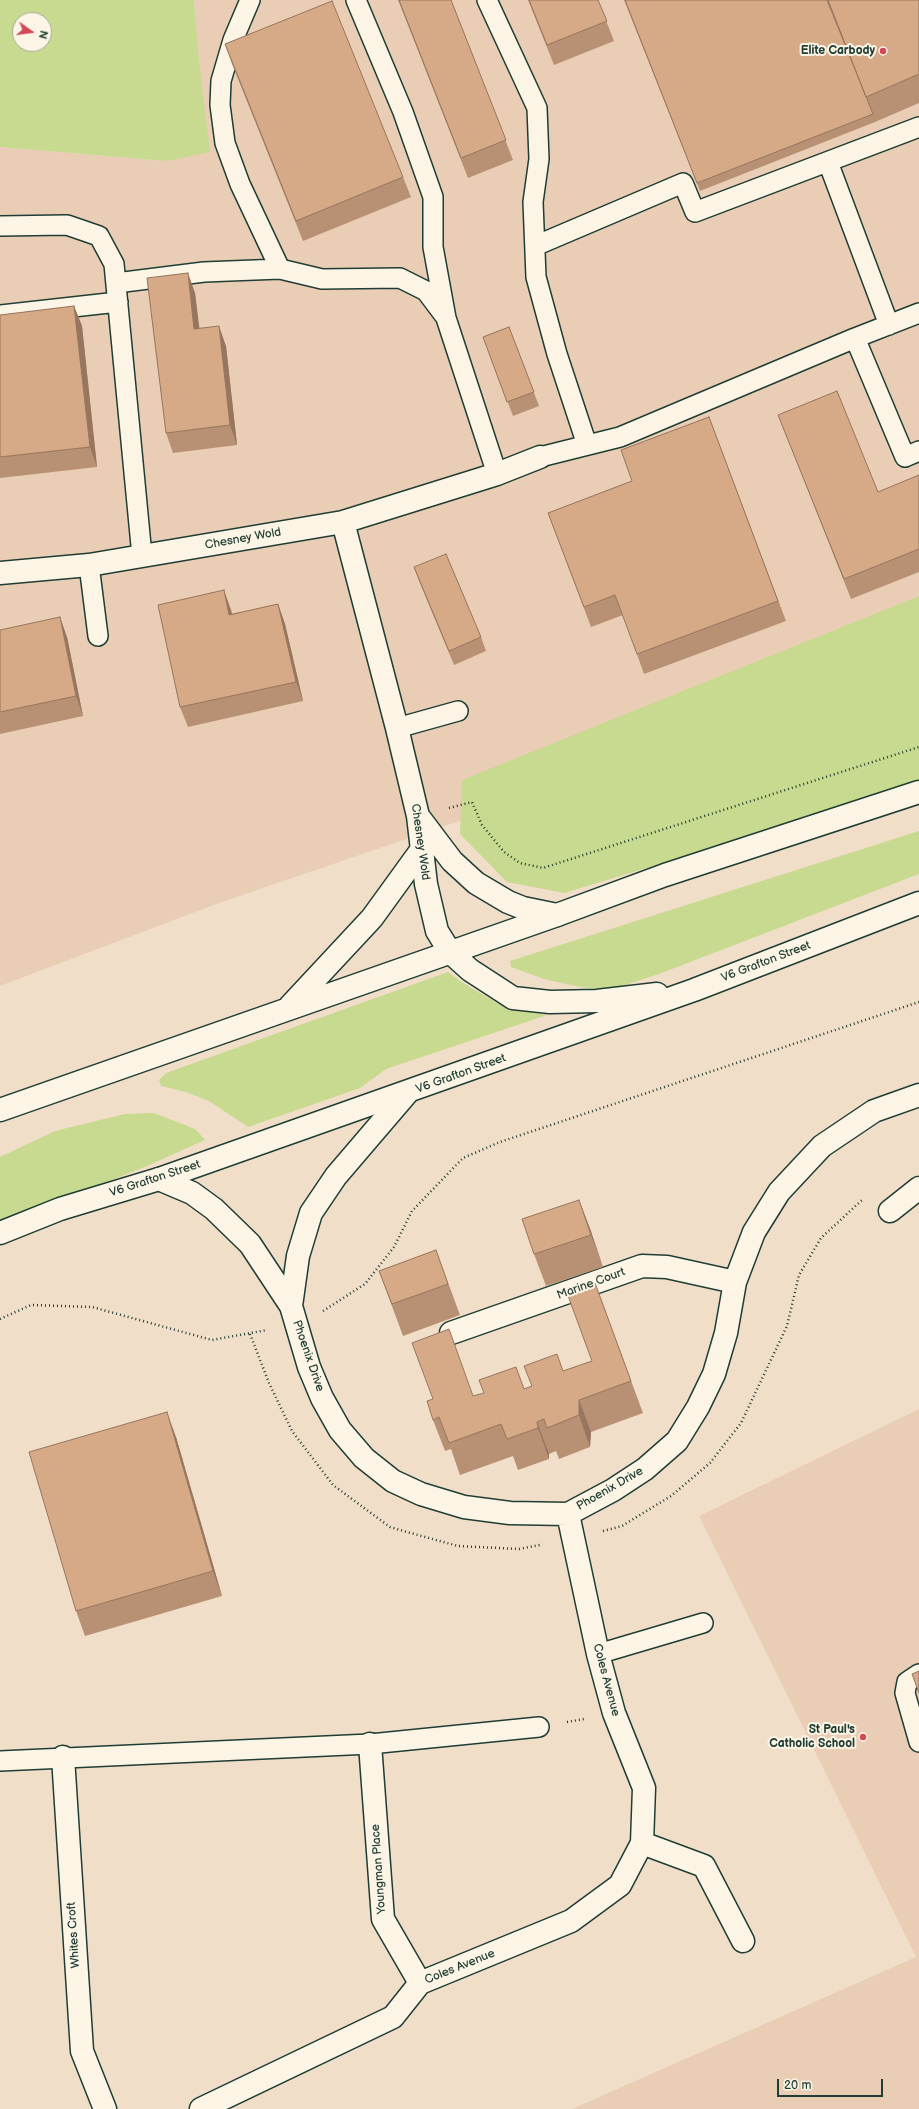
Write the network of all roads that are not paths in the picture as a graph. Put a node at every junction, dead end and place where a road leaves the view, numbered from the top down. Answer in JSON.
{"nodes":[{"id":1,"x":250,"y":0,"type":"edge"},
{"id":2,"x":356,"y":0,"type":"edge"},
{"id":3,"x":487,"y":0,"type":"edge"},
{"id":4,"x":919,"y":127,"type":"edge"},
{"id":5,"x":828,"y":162,"type":"junction"},
{"id":6,"x":0,"y":226,"type":"edge"},
{"id":7,"x":535,"y":246,"type":"junction"},
{"id":8,"x":280,"y":269,"type":"junction"},
{"id":9,"x":116,"y":283,"type":"junction"},
{"id":10,"x":118,"y":302,"type":"junction"},
{"id":11,"x":919,"y":313,"type":"edge"},
{"id":12,"x":0,"y":315,"type":"edge"},
{"id":13,"x":446,"y":318,"type":"junction"},
{"id":14,"x":889,"y":325,"type":"junction"},
{"id":15,"x":855,"y":338,"type":"junction"},
{"id":16,"x":587,"y":445,"type":"junction"},
{"id":17,"x":919,"y":451,"type":"edge"},
{"id":18,"x":540,"y":457,"type":"joint"},
{"id":19,"x":498,"y":474,"type":"junction"},
{"id":20,"x":343,"y":522,"type":"junction"},
{"id":21,"x":142,"y":556,"type":"junction"},
{"id":22,"x":89,"y":565,"type":"junction"},
{"id":23,"x":0,"y":573,"type":"edge"},
{"id":24,"x":98,"y":636,"type":"dead end"},
{"id":25,"x":458,"y":711,"type":"dead end"},
{"id":26,"x":397,"y":728,"type":"junction"},
{"id":27,"x":919,"y":792,"type":"edge"},
{"id":28,"x":418,"y":816,"type":"junction"},
{"id":29,"x":422,"y":849,"type":"junction"},
{"id":30,"x":919,"y":903,"type":"edge"},
{"id":31,"x":557,"y":915,"type":"junction"},
{"id":32,"x":450,"y":952,"type":"junction"},
{"id":33,"x":694,"y":990,"type":"junction"},
{"id":34,"x":288,"y":1008,"type":"junction"},
{"id":35,"x":407,"y":1093,"type":"junction"},
{"id":36,"x":919,"y":1094,"type":"edge"},
{"id":37,"x":0,"y":1110,"type":"edge"},
{"id":38,"x":159,"y":1179,"type":"junction"},
{"id":39,"x":919,"y":1188,"type":"edge"},
{"id":40,"x":890,"y":1211,"type":"dead end"},
{"id":41,"x":0,"y":1233,"type":"edge"},
{"id":42,"x":735,"y":1282,"type":"junction"},
{"id":43,"x":294,"y":1314,"type":"junction"},
{"id":44,"x":452,"y":1333,"type":"edge"},
{"id":45,"x":568,"y":1514,"type":"junction"},
{"id":46,"x":703,"y":1623,"type":"dead end"},
{"id":47,"x":598,"y":1654,"type":"junction"},
{"id":48,"x":919,"y":1674,"type":"edge"},
{"id":49,"x":539,"y":1727,"type":"road end"},
{"id":50,"x":919,"y":1742,"type":"edge"},
{"id":51,"x":370,"y":1744,"type":"junction"},
{"id":52,"x":63,"y":1757,"type":"junction"},
{"id":53,"x":0,"y":1761,"type":"edge"},
{"id":54,"x":642,"y":1843,"type":"junction"},
{"id":55,"x":743,"y":1941,"type":"dead end"},
{"id":56,"x":420,"y":1983,"type":"junction"},
{"id":57,"x":105,"y":2109,"type":"edge"},
{"id":58,"x":201,"y":2109,"type":"edge"}],
"edges":[{"from":1,"to":8,"type":"lane"},
{"from":2,"to":13,"type":"lane"},
{"from":3,"to":7,"type":"lane"},
{"from":4,"to":5,"type":"lane"},
{"from":5,"to":7,"type":"lane"},
{"from":5,"to":14,"type":"lane"},
{"from":6,"to":9,"type":"lane"},
{"from":7,"to":16,"type":"lane"},
{"from":8,"to":9,"type":"lane"},
{"from":8,"to":13,"type":"lane"},
{"from":9,"to":10,"type":"lane"},
{"from":10,"to":12,"type":"lane"},
{"from":10,"to":21,"type":"lane"},
{"from":11,"to":14,"type":"lane"},
{"from":13,"to":19,"type":"lane"},
{"from":14,"to":15,"type":"lane"},
{"from":15,"to":16,"type":"lane"},
{"from":15,"to":17,"type":"lane"},
{"from":16,"to":18,"type":"lane"},
{"from":18,"to":19,"type":"street","name":"Chesney Wold"},
{"from":19,"to":20,"type":"street","name":"Chesney Wold"},
{"from":20,"to":21,"type":"street","name":"Chesney Wold"},
{"from":20,"to":26,"type":"street","name":"Chesney Wold"},
{"from":21,"to":22,"type":"street","name":"Chesney Wold"},
{"from":22,"to":23,"type":"street","name":"Chesney Wold"},
{"from":22,"to":24,"type":"lane"},
{"from":25,"to":26,"type":"lane"},
{"from":26,"to":28,"type":"street","name":"Chesney Wold"},
{"from":27,"to":31,"type":"street"},
{"from":28,"to":29,"type":"street","name":"Chesney Wold"},
{"from":28,"to":31,"type":"street"},
{"from":29,"to":32,"type":"street","name":"Chesney Wold"},
{"from":29,"to":34,"type":"street"},
{"from":30,"to":33,"type":"street","name":"V6 Grafton Street"},
{"from":31,"to":32,"type":"street"},
{"from":32,"to":33,"type":"street","name":"Chesney Wold"},
{"from":32,"to":34,"type":"street"},
{"from":33,"to":35,"type":"street","name":"V6 Grafton Street"},
{"from":34,"to":37,"type":"street"},
{"from":35,"to":38,"type":"street","name":"V6 Grafton Street"},
{"from":35,"to":43,"type":"street"},
{"from":36,"to":42,"type":"street","name":"Phoenix Drive"},
{"from":38,"to":41,"type":"street","name":"V6 Grafton Street"},
{"from":38,"to":43,"type":"street","name":"Phoenix Drive"},
{"from":39,"to":40,"type":"street"},
{"from":42,"to":44,"type":"street","name":"Marine Court"},
{"from":42,"to":45,"type":"street","name":"Phoenix Drive"},
{"from":43,"to":45,"type":"street","name":"Phoenix Drive"},
{"from":45,"to":47,"type":"street","name":"Coles Avenue"},
{"from":46,"to":47,"type":"lane"},
{"from":47,"to":54,"type":"street","name":"Coles Avenue"},
{"from":48,"to":50,"type":"lane"},
{"from":49,"to":51,"type":"lane"},
{"from":51,"to":52,"type":"lane"},
{"from":51,"to":56,"type":"street","name":"Youngman Place"},
{"from":52,"to":53,"type":"lane"},
{"from":52,"to":57,"type":"street","name":"Whites Croft"},
{"from":54,"to":55,"type":"street"},
{"from":54,"to":56,"type":"street","name":"Coles Avenue"},
{"from":56,"to":58,"type":"street","name":"Coles Avenue"}]}
